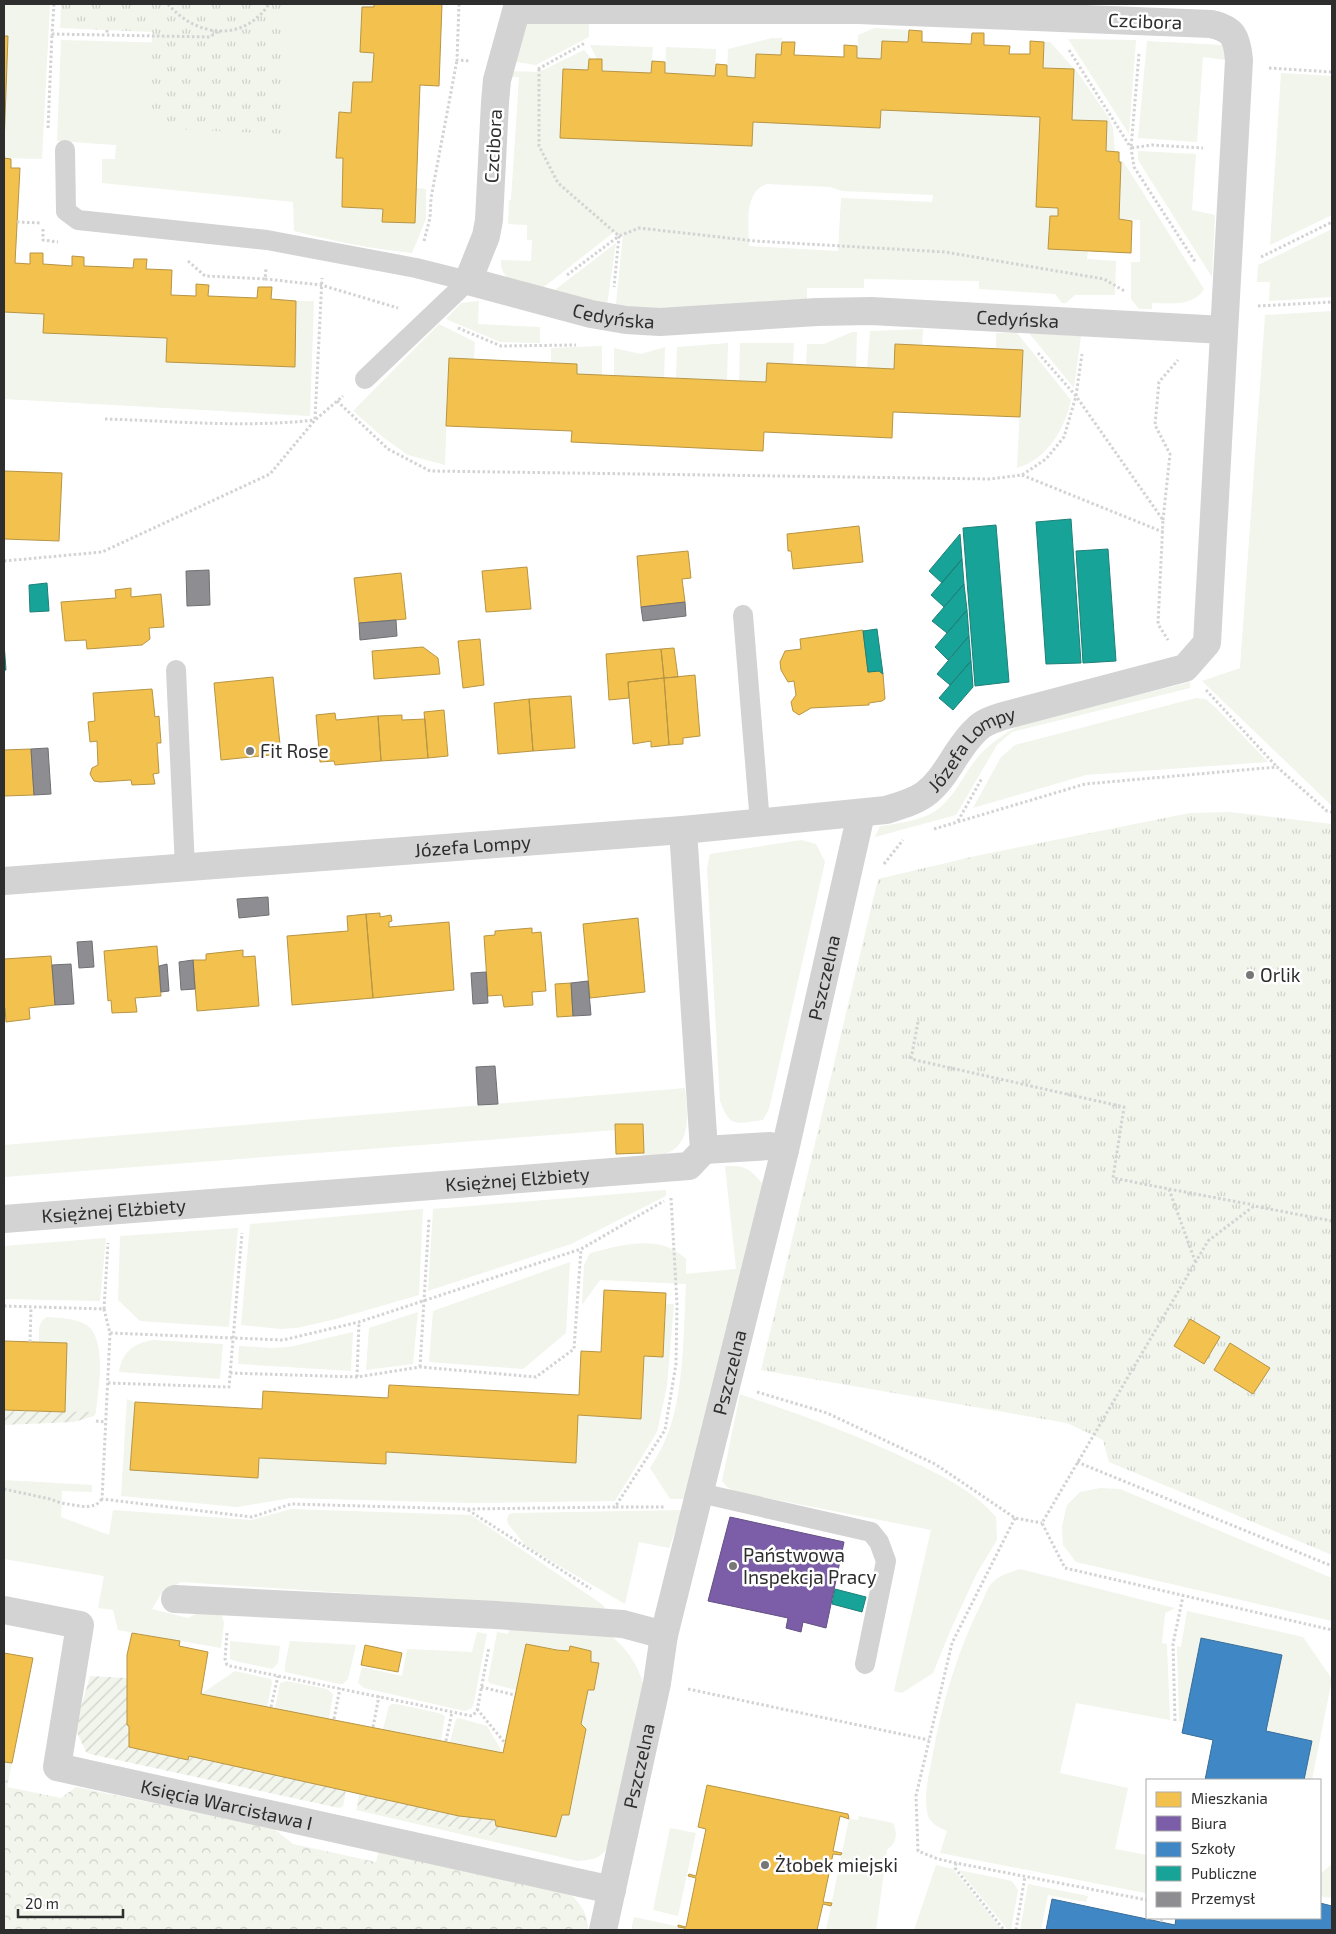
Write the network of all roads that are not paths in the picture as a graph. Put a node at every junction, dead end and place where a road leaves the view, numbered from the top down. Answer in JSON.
{"nodes":[{"id":1,"x":518,"y":7,"type":"edge"},
{"id":2,"x":65,"y":150,"type":"dead end"},
{"id":3,"x":468,"y":281,"type":"junction"},
{"id":4,"x":1219,"y":322,"type":"junction"},
{"id":5,"x":365,"y":379,"type":"road end"},
{"id":6,"x":743,"y":615,"type":"dead end"},
{"id":7,"x":176,"y":670,"type":"dead end"},
{"id":8,"x":861,"y":814,"type":"junction"},
{"id":9,"x":760,"y":823,"type":"junction"},
{"id":10,"x":683,"y":830,"type":"junction"},
{"id":11,"x":185,"y":868,"type":"junction"},
{"id":12,"x":4,"y":881,"type":"edge"},
{"id":13,"x":704,"y":1150,"type":"junction"},
{"id":14,"x":785,"y":1150,"type":"junction"},
{"id":15,"x":4,"y":1219,"type":"edge"},
{"id":16,"x":699,"y":1500,"type":"junction"},
{"id":17,"x":175,"y":1598,"type":"dead end"},
{"id":18,"x":4,"y":1610,"type":"edge"},
{"id":19,"x":664,"y":1635,"type":"junction"},
{"id":20,"x":865,"y":1664,"type":"dead end"},
{"id":21,"x":612,"y":1890,"type":"junction"},
{"id":22,"x":603,"y":1930,"type":"edge"}],
"edges":[{"from":1,"to":3,"type":"street","name":"Czcibora"},
{"from":1,"to":4,"type":"street","name":"Czcibora"},
{"from":2,"to":3,"type":"lane"},
{"from":3,"to":4,"type":"street","name":"Cedyńska"},
{"from":3,"to":5,"type":"lane"},
{"from":4,"to":8,"type":"street","name":"Józefa Lompy"},
{"from":6,"to":9,"type":"lane"},
{"from":7,"to":11,"type":"lane"},
{"from":8,"to":9,"type":"street","name":"Józefa Lompy"},
{"from":8,"to":14,"type":"street","name":"Pszczelna"},
{"from":9,"to":10,"type":"street","name":"Józefa Lompy"},
{"from":10,"to":11,"type":"street","name":"Józefa Lompy"},
{"from":10,"to":13,"type":"street"},
{"from":11,"to":12,"type":"street","name":"Józefa Lompy"},
{"from":13,"to":14,"type":"street"},
{"from":13,"to":15,"type":"street","name":"Księżnej Elżbiety"},
{"from":14,"to":16,"type":"street","name":"Pszczelna"},
{"from":16,"to":19,"type":"street","name":"Pszczelna"},
{"from":16,"to":20,"type":"lane"},
{"from":17,"to":19,"type":"street"},
{"from":18,"to":21,"type":"street","name":"Księcia Warcisława I"},
{"from":19,"to":21,"type":"street","name":"Pszczelna"},
{"from":21,"to":22,"type":"street","name":"Pszczelna"}]}
